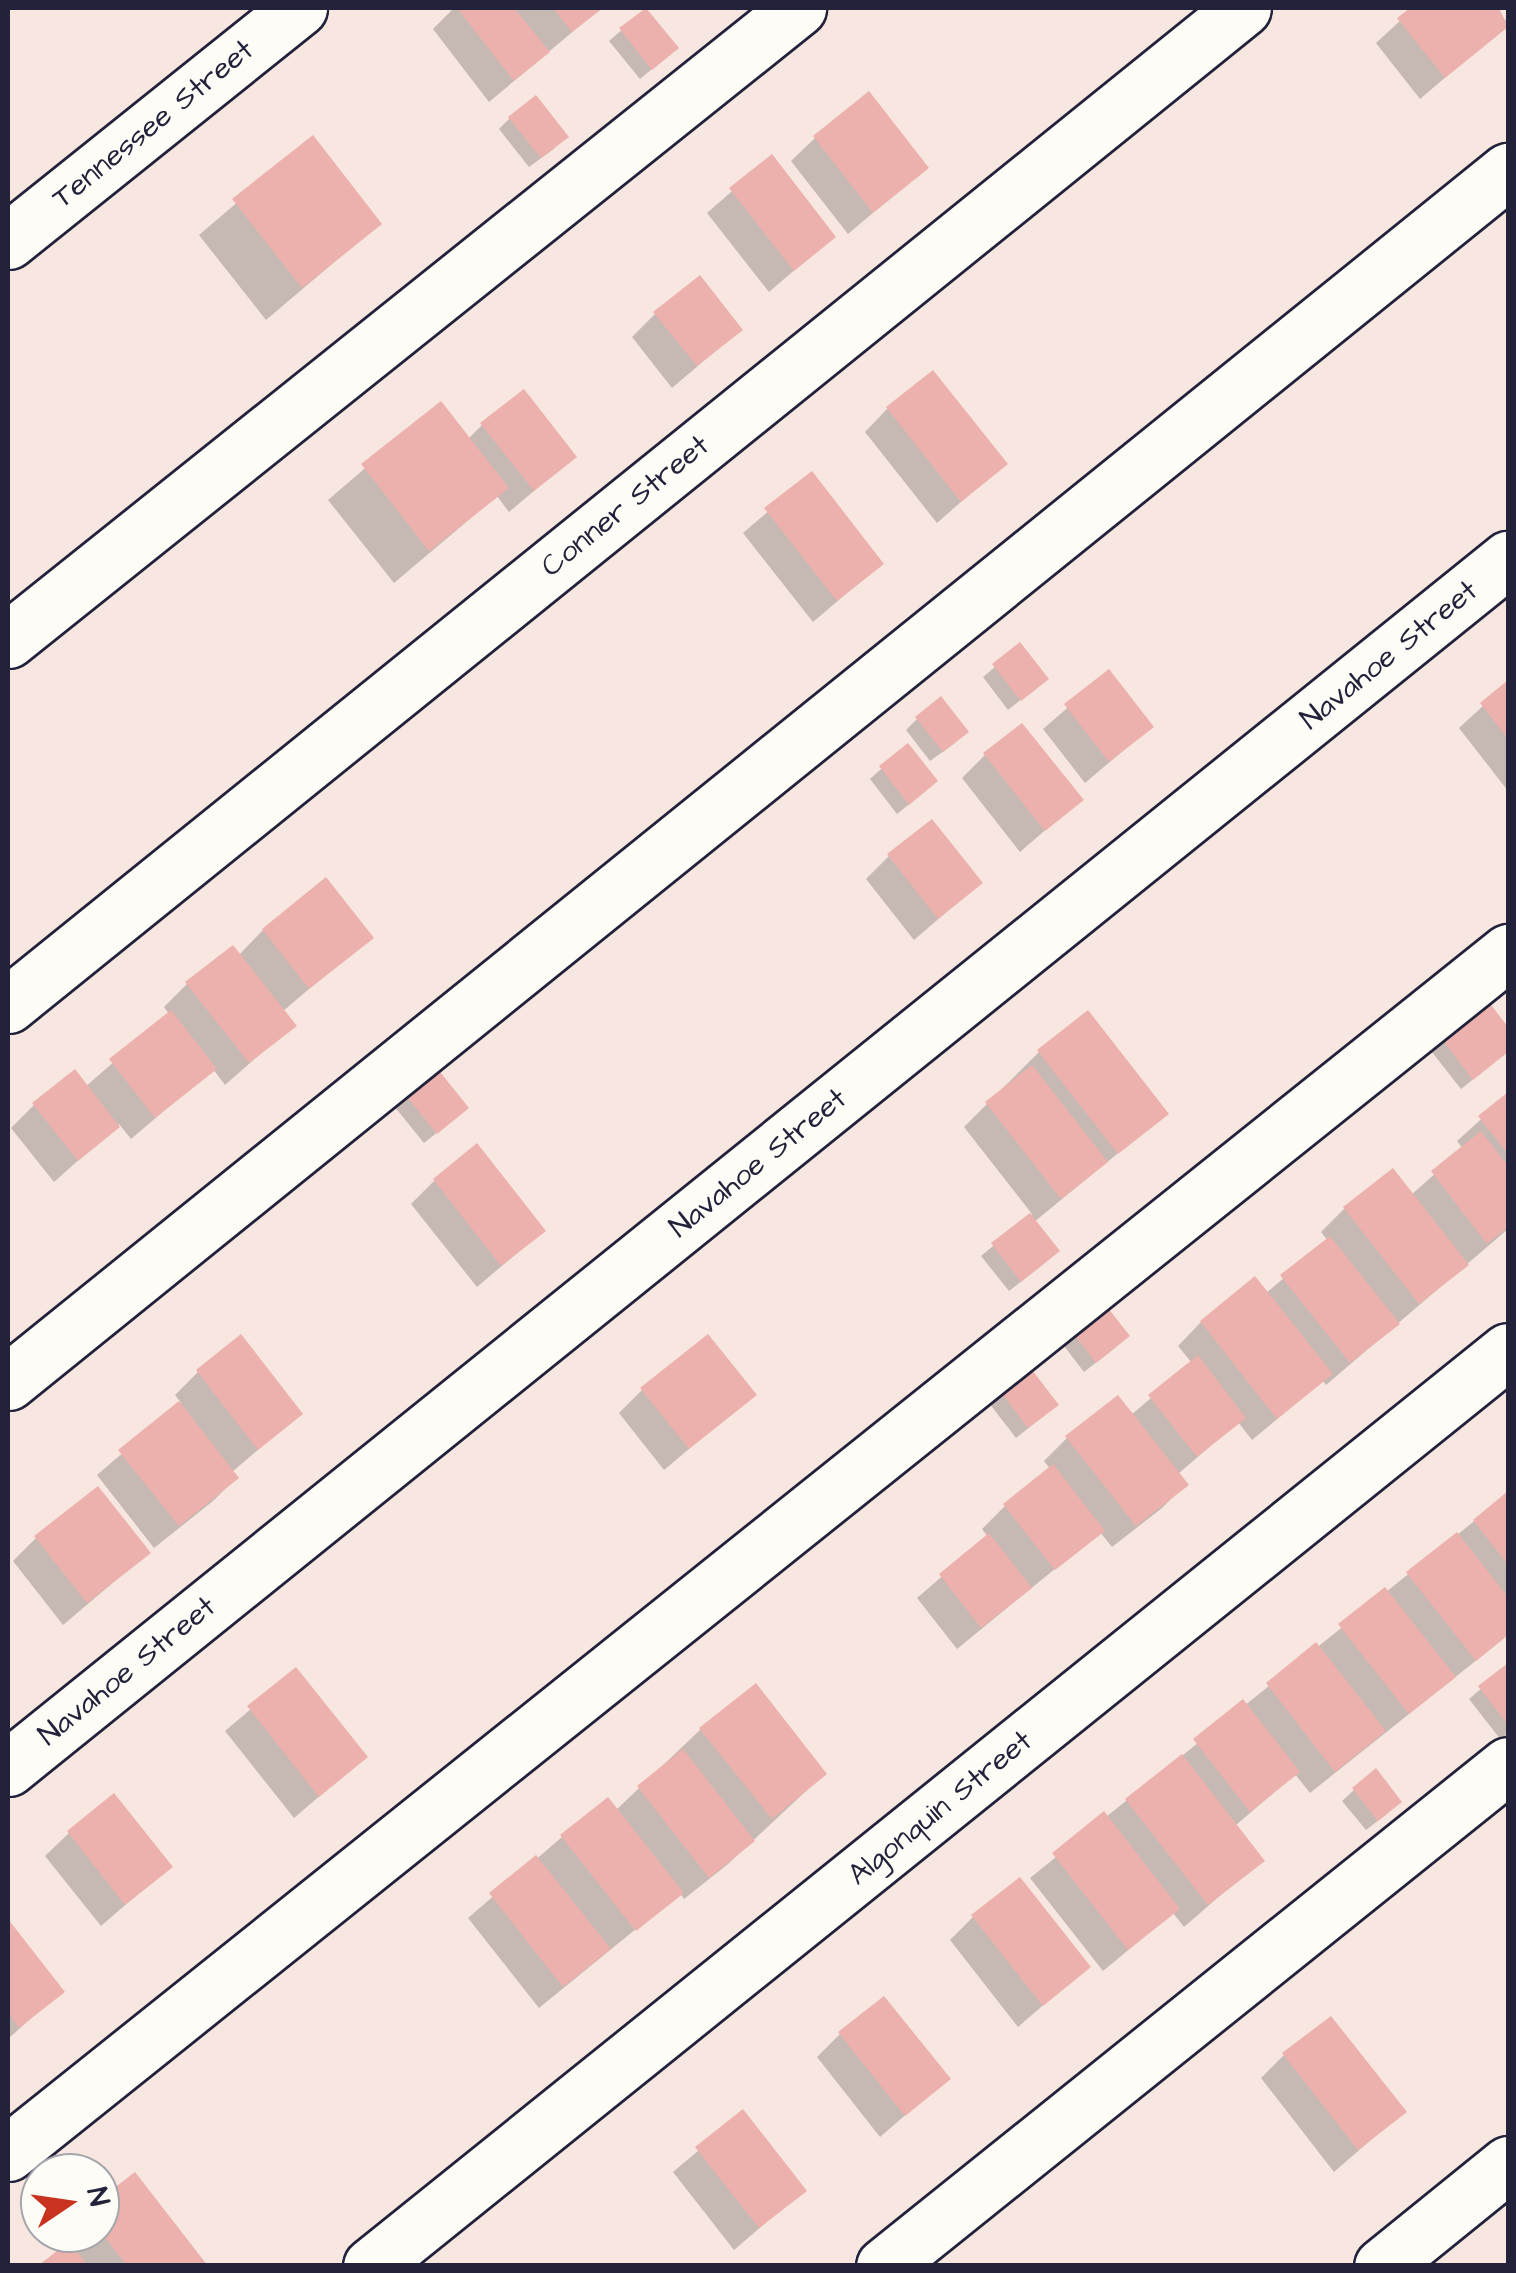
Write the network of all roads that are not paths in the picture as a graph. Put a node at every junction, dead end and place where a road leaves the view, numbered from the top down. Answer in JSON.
{"nodes":[{"id":1,"x":299,"y":8,"type":"edge"},
{"id":2,"x":798,"y":8,"type":"edge"},
{"id":3,"x":1243,"y":8,"type":"edge"},
{"id":4,"x":1508,"y":171,"type":"edge"},
{"id":5,"x":8,"y":241,"type":"edge"},
{"id":6,"x":1508,"y":559,"type":"edge"},
{"id":7,"x":8,"y":640,"type":"edge"},
{"id":8,"x":1508,"y":952,"type":"edge"},
{"id":9,"x":8,"y":1006,"type":"edge"},
{"id":10,"x":1508,"y":1350,"type":"edge"},
{"id":11,"x":8,"y":1382,"type":"edge"},
{"id":12,"x":1508,"y":1765,"type":"edge"},
{"id":13,"x":8,"y":1768,"type":"edge"},
{"id":14,"x":8,"y":2153,"type":"edge"},
{"id":15,"x":1508,"y":2164,"type":"edge"},
{"id":16,"x":370,"y":2266,"type":"edge"},
{"id":17,"x":884,"y":2266,"type":"edge"},
{"id":18,"x":1382,"y":2266,"type":"edge"}],
"edges":[{"from":1,"to":5,"type":"street","name":"Tennessee Street"},
{"from":2,"to":7,"type":"street"},
{"from":3,"to":9,"type":"street","name":"Conner Street"},
{"from":4,"to":11,"type":"street"},
{"from":6,"to":13,"type":"street","name":"Navahoe Street"},
{"from":8,"to":14,"type":"street"},
{"from":10,"to":16,"type":"street","name":"Algonquin Street"},
{"from":12,"to":17,"type":"street"},
{"from":15,"to":18,"type":"street"}]}
